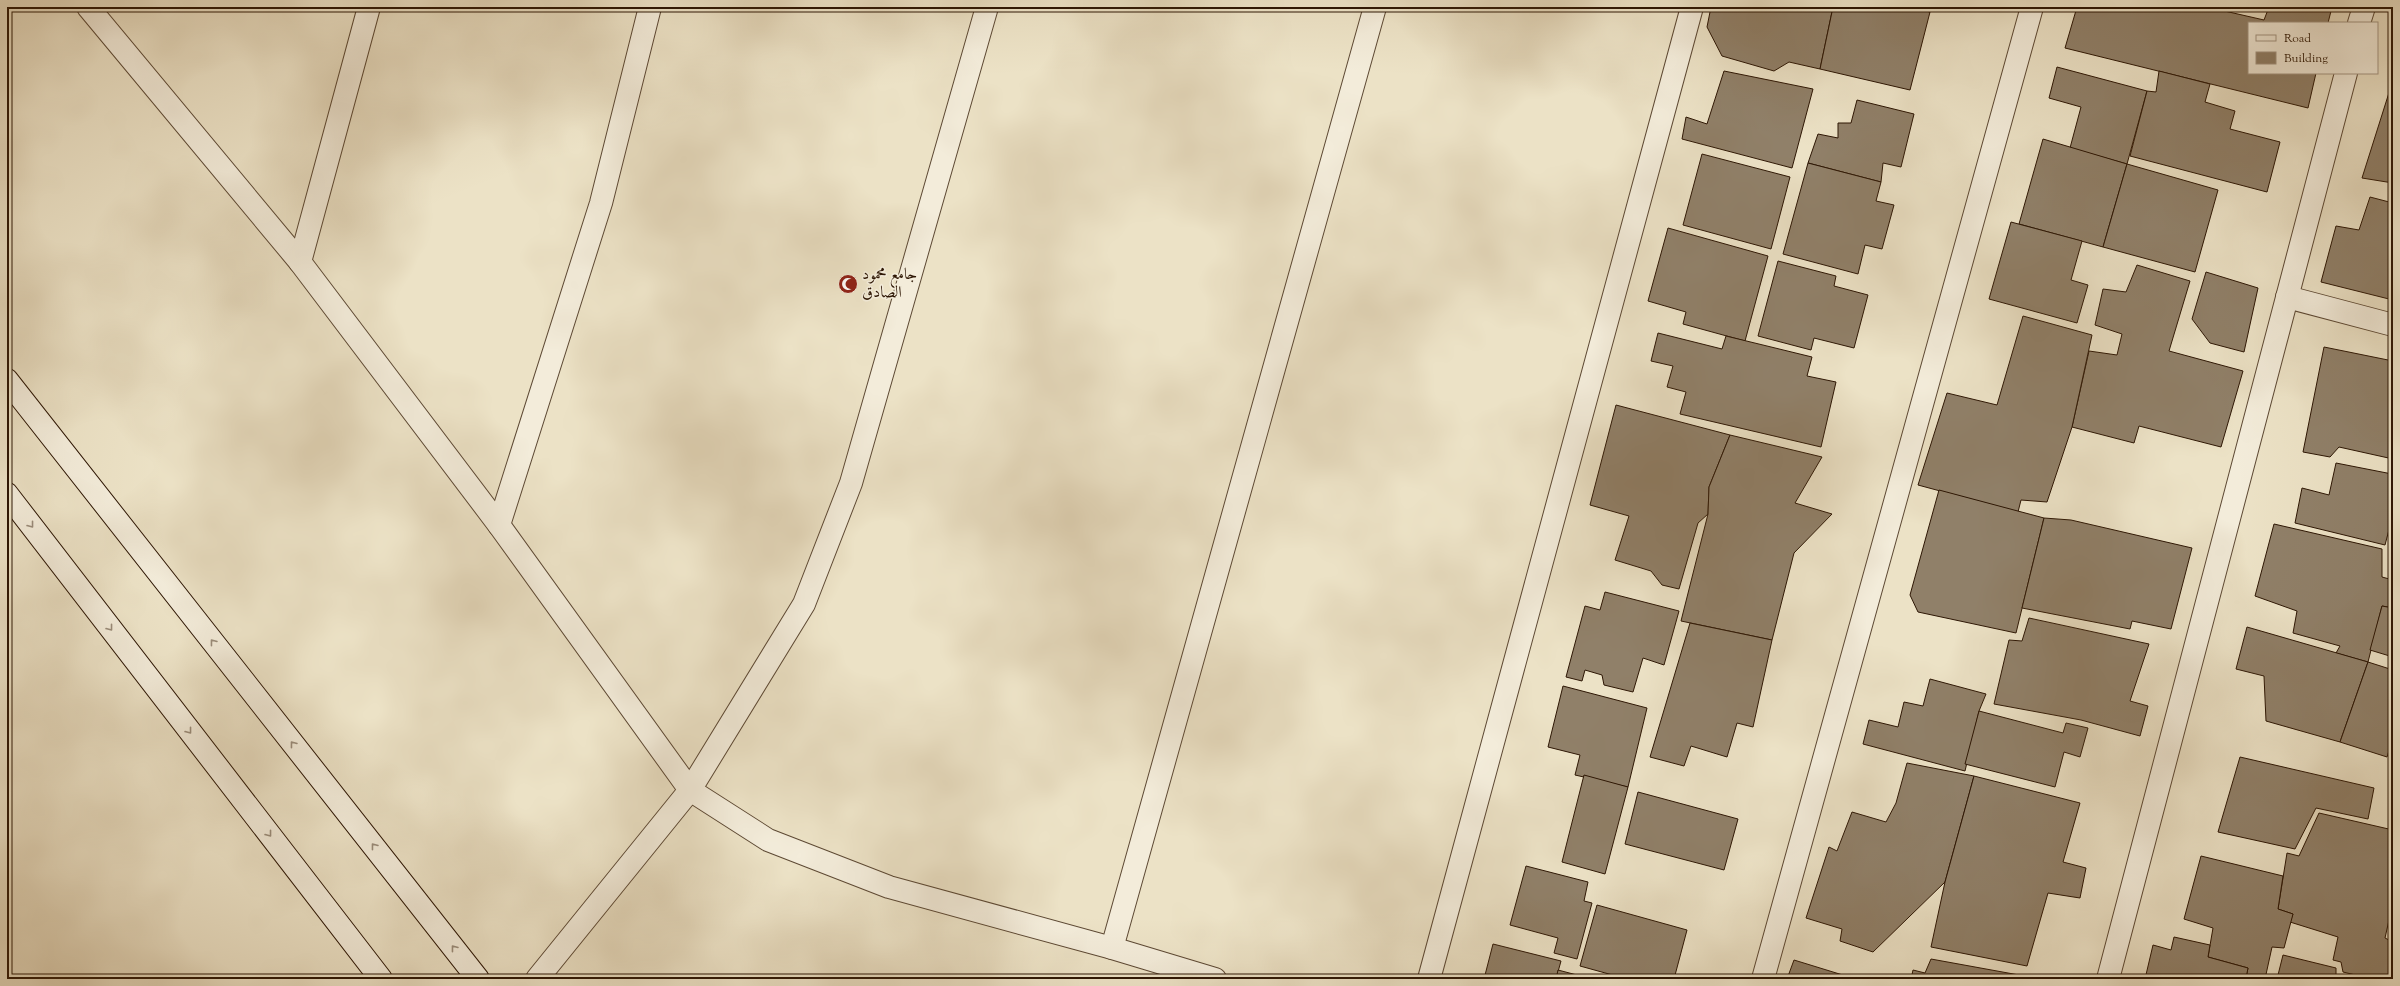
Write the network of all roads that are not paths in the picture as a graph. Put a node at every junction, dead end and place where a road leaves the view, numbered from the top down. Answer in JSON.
{"nodes":[{"id":1,"x":88,"y":7,"type":"edge"},
{"id":2,"x":369,"y":7,"type":"edge"},
{"id":3,"x":650,"y":7,"type":"edge"},
{"id":4,"x":987,"y":7,"type":"edge"},
{"id":5,"x":1375,"y":7,"type":"edge"},
{"id":6,"x":1692,"y":7,"type":"edge"},
{"id":7,"x":2032,"y":7,"type":"edge"},
{"id":8,"x":2364,"y":7,"type":"edge"},
{"id":9,"x":2359,"y":22,"type":"edge"},
{"id":10,"x":2346,"y":74,"type":"edge"},
{"id":11,"x":300,"y":262,"type":"junction"},
{"id":12,"x":2287,"y":297,"type":"junction"},
{"id":13,"x":2393,"y":325,"type":"edge"},
{"id":14,"x":7,"y":380,"type":"edge"},
{"id":15,"x":7,"y":494,"type":"edge"},
{"id":16,"x":499,"y":524,"type":"junction"},
{"id":17,"x":690,"y":790,"type":"junction"},
{"id":18,"x":1112,"y":948,"type":"junction"},
{"id":19,"x":380,"y":979,"type":"edge"},
{"id":20,"x":478,"y":979,"type":"edge"},
{"id":21,"x":537,"y":979,"type":"edge"},
{"id":22,"x":1215,"y":979,"type":"edge"},
{"id":23,"x":1430,"y":979,"type":"edge"},
{"id":24,"x":1763,"y":979,"type":"edge"},
{"id":25,"x":2108,"y":979,"type":"edge"}],
"edges":[{"from":1,"to":11,"type":"street"},
{"from":2,"to":11,"type":"street"},
{"from":3,"to":16,"type":"street"},
{"from":4,"to":17,"type":"street"},
{"from":5,"to":18,"type":"street"},
{"from":6,"to":23,"type":"street"},
{"from":7,"to":24,"type":"street"},
{"from":8,"to":9,"type":"street"},
{"from":10,"to":12,"type":"street"},
{"from":11,"to":16,"type":"street"},
{"from":12,"to":13,"type":"street"},
{"from":12,"to":25,"type":"street"},
{"from":20,"to":14,"type":"street","one_way":true},
{"from":15,"to":19,"type":"street","one_way":true},
{"from":16,"to":17,"type":"street"},
{"from":17,"to":18,"type":"street"},
{"from":17,"to":21,"type":"street"},
{"from":18,"to":22,"type":"street"}]}
